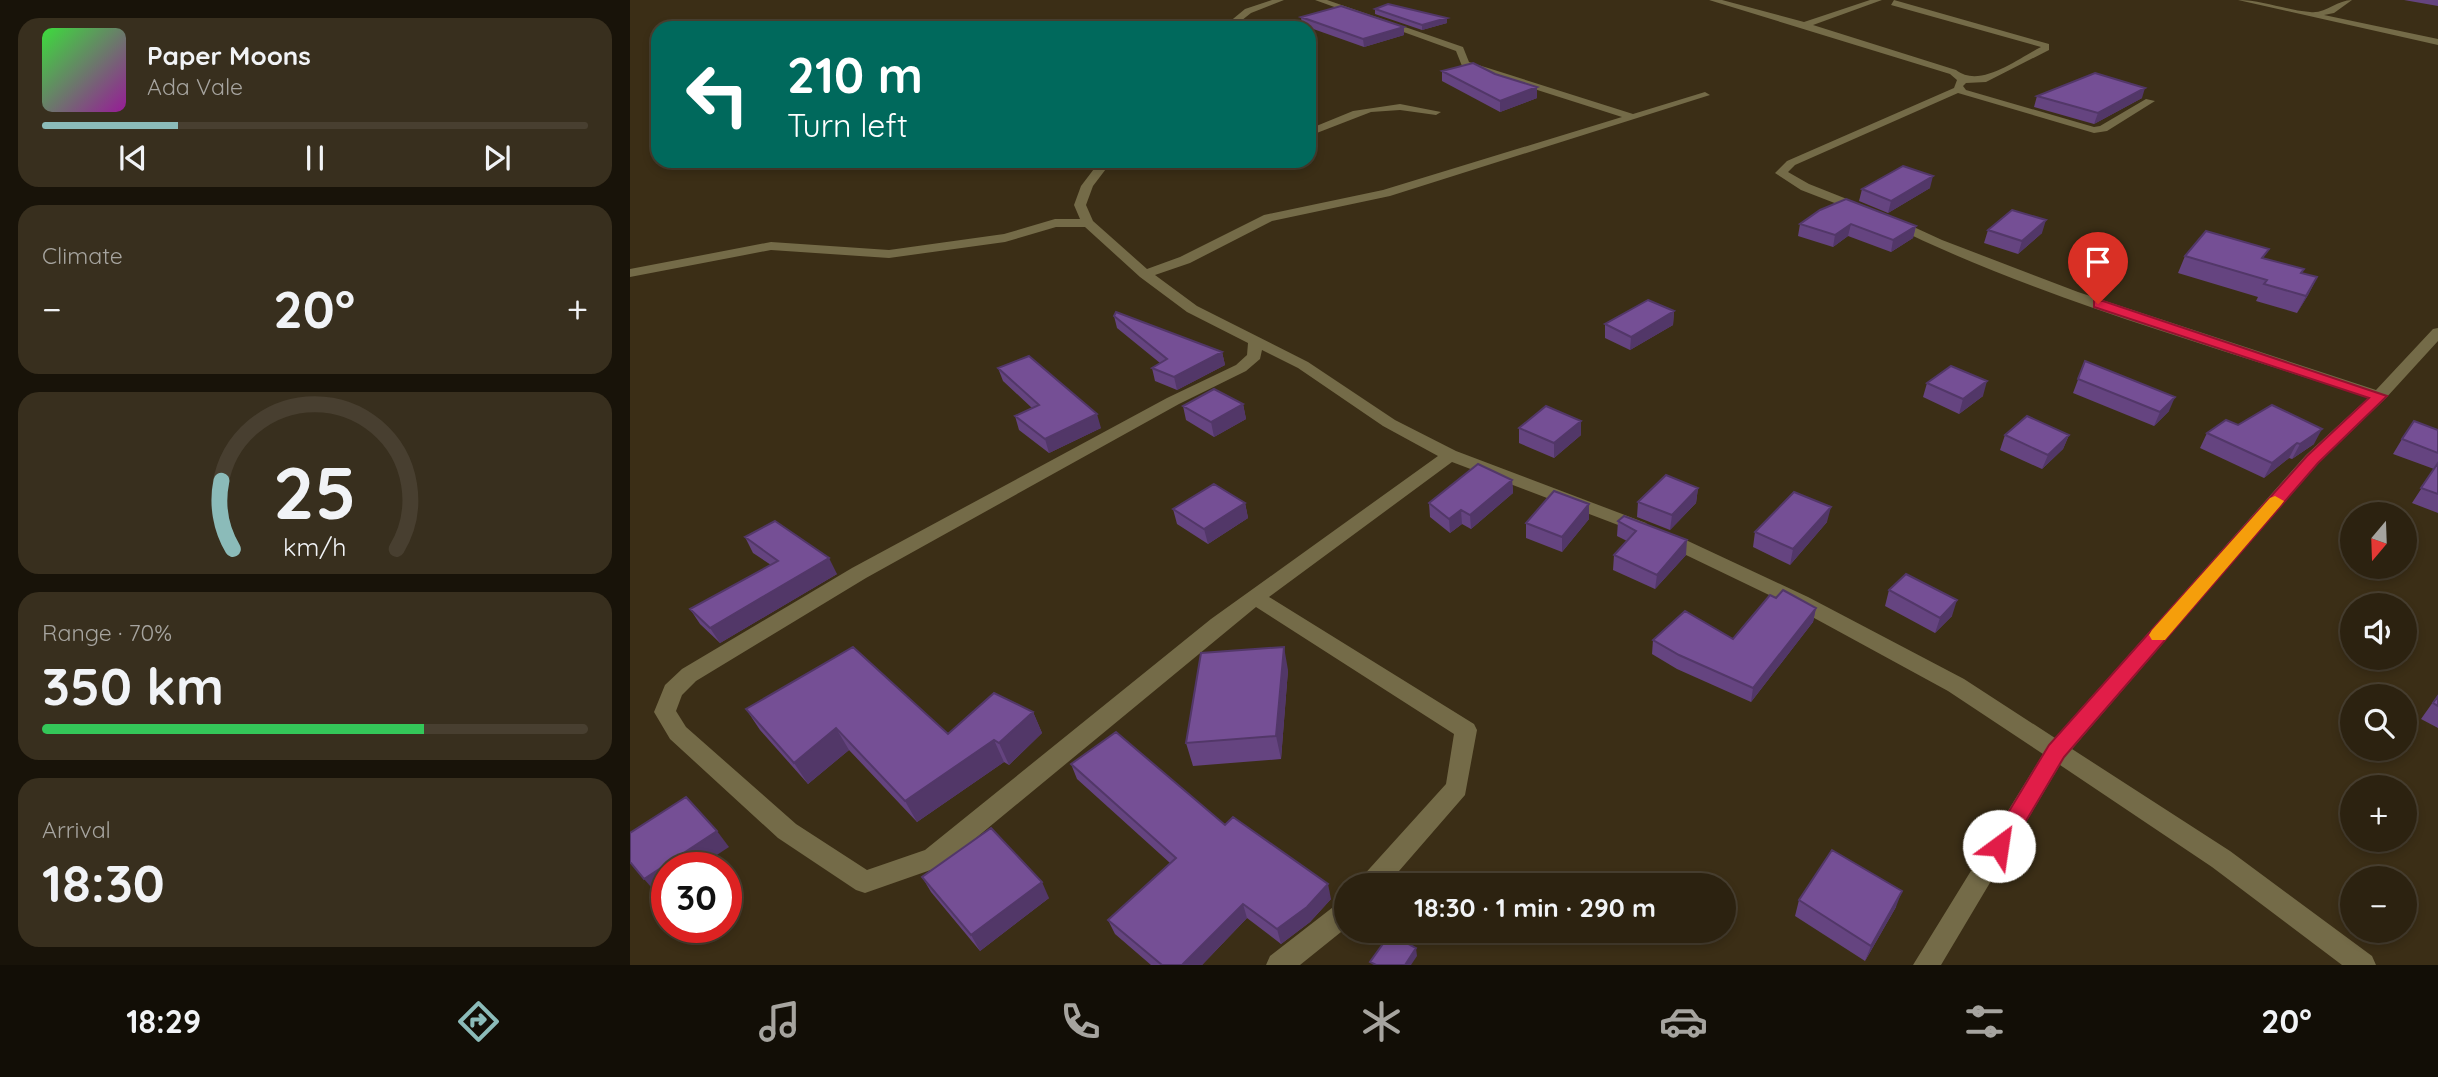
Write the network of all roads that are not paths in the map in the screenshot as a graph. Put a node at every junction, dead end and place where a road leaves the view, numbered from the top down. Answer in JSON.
{"nodes":[{"id":1,"x":1280,"y":0,"type":"edge"},
{"id":2,"x":1319,"y":0,"type":"edge"},
{"id":3,"x":1713,"y":0,"type":"edge"},
{"id":4,"x":1878,"y":0,"type":"edge"},
{"id":5,"x":1935,"y":0,"type":"edge"},
{"id":6,"x":2242,"y":0,"type":"edge"},
{"id":7,"x":2348,"y":0,"type":"edge"},
{"id":8,"x":1894,"y":3,"type":"junction"},
{"id":9,"x":2309,"y":15,"type":"junction"},
{"id":10,"x":1235,"y":21,"type":"edge"},
{"id":11,"x":1804,"y":25,"type":"junction"},
{"id":12,"x":2438,"y":42,"type":"edge"},
{"id":13,"x":1961,"y":84,"type":"junction"},
{"id":14,"x":1705,"y":95,"type":"dead end"},
{"id":15,"x":2150,"y":101,"type":"dead end"},
{"id":16,"x":1436,"y":112,"type":"dead end"},
{"id":17,"x":1632,"y":117,"type":"junction"},
{"id":18,"x":1316,"y":130,"type":"edge"},
{"id":19,"x":1101,"y":168,"type":"edge"},
{"id":20,"x":1088,"y":223,"type":"junction"},
{"id":21,"x":630,"y":273,"type":"edge"},
{"id":22,"x":1145,"y":274,"type":"junction"},
{"id":23,"x":2438,"y":332,"type":"edge"},
{"id":24,"x":1255,"y":341,"type":"junction"},
{"id":25,"x":2379,"y":396,"type":"junction"},
{"id":26,"x":1450,"y":455,"type":"junction"},
{"id":27,"x":1255,"y":597,"type":"junction"},
{"id":28,"x":2057,"y":751,"type":"junction"},
{"id":29,"x":1382,"y":873,"type":"edge"},
{"id":30,"x":1334,"y":921,"type":"edge"},
{"id":31,"x":1279,"y":965,"type":"edge"},
{"id":32,"x":1926,"y":965,"type":"edge"},
{"id":33,"x":2363,"y":965,"type":"edge"}],
"edges":[{"from":1,"to":10,"type":"street"},
{"from":2,"to":17,"type":"street"},
{"from":3,"to":11,"type":"street"},
{"from":4,"to":8,"type":"street"},
{"from":4,"to":11,"type":"street"},
{"from":5,"to":8,"type":"street"},
{"from":6,"to":9,"type":"street"},
{"from":7,"to":9,"type":"street"},
{"from":8,"to":13,"type":"street"},
{"from":9,"to":12,"type":"street"},
{"from":11,"to":13,"type":"street"},
{"from":13,"to":15,"type":"street"},
{"from":13,"to":25,"type":"street"},
{"from":14,"to":17,"type":"street"},
{"from":16,"to":18,"type":"street"},
{"from":17,"to":22,"type":"street"},
{"from":19,"to":20,"type":"street"},
{"from":20,"to":21,"type":"street"},
{"from":20,"to":22,"type":"street"},
{"from":22,"to":24,"type":"street"},
{"from":23,"to":25,"type":"street"},
{"from":24,"to":26,"type":"street"},
{"from":24,"to":27,"type":"street"},
{"from":25,"to":28,"type":"street"},
{"from":26,"to":27,"type":"street"},
{"from":26,"to":28,"type":"street"},
{"from":27,"to":29,"type":"street"},
{"from":28,"to":32,"type":"street"},
{"from":28,"to":33,"type":"street"},
{"from":30,"to":31,"type":"street"}]}
